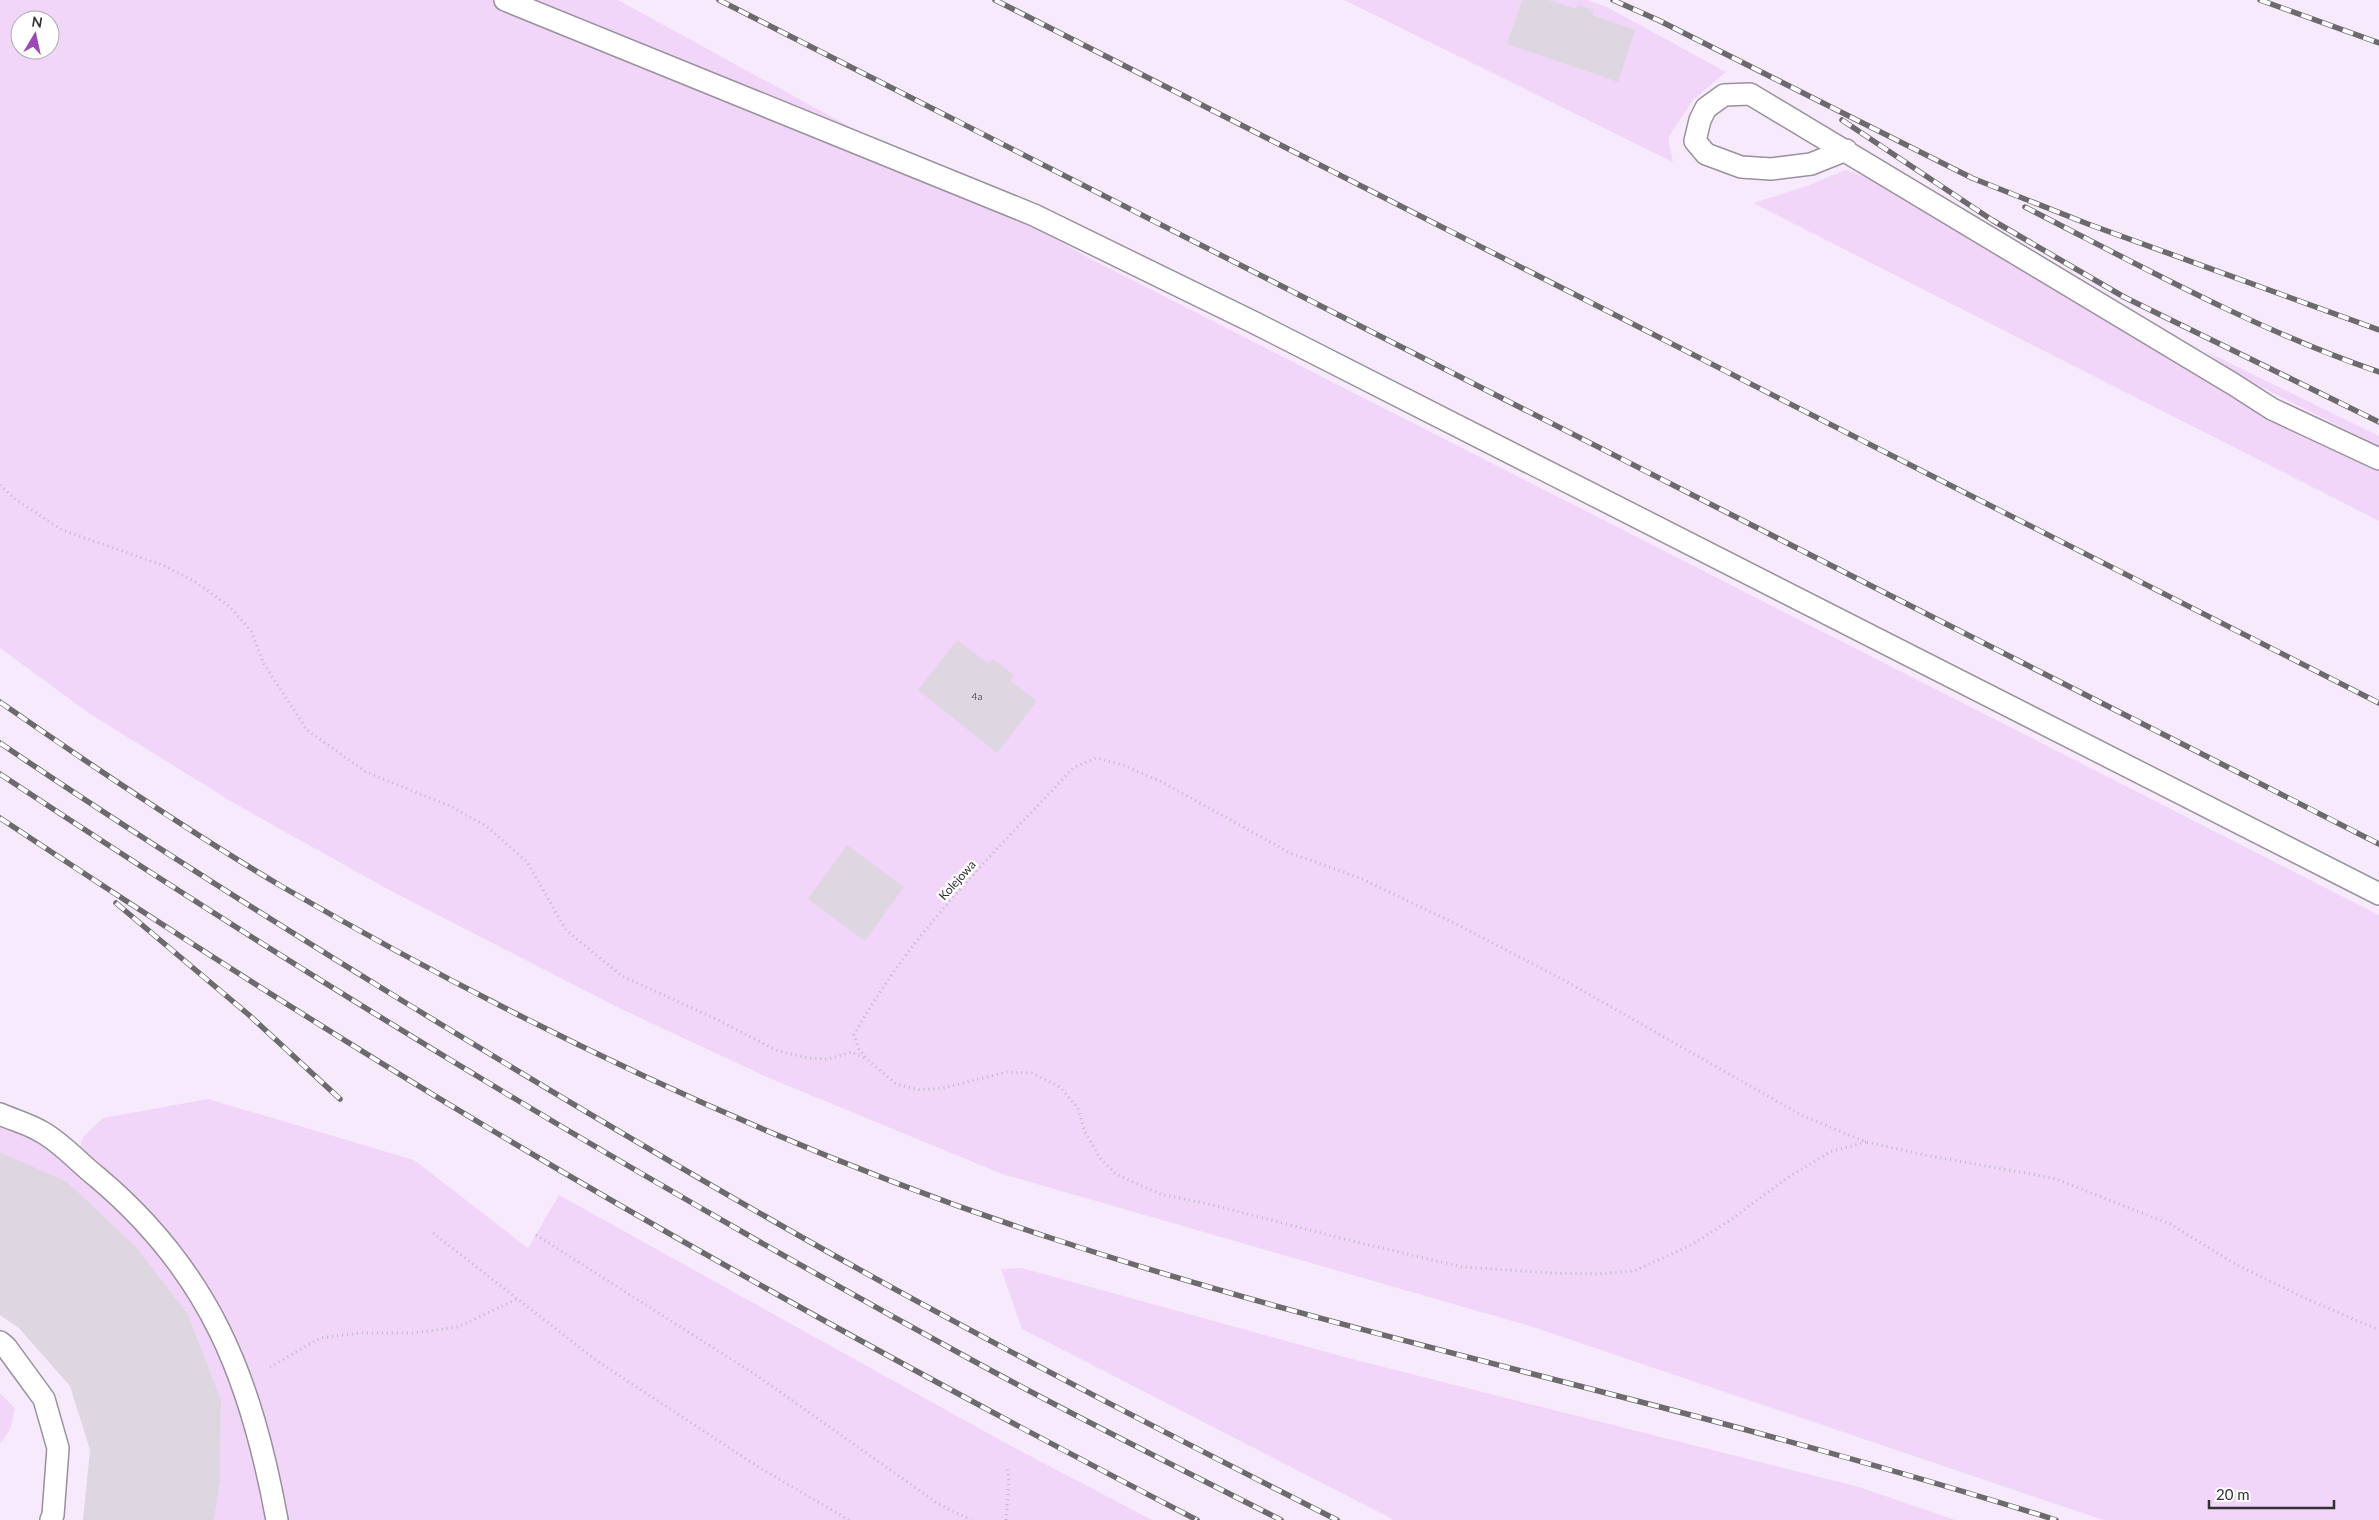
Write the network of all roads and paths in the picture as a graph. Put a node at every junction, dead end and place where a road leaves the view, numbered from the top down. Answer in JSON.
{"nodes":[{"id":1,"x":505,"y":0,"type":"edge"},
{"id":2,"x":1846,"y":150,"type":"junction"},
{"id":3,"x":2379,"y":459,"type":"edge"},
{"id":4,"x":0,"y":485,"type":"edge"},
{"id":5,"x":2379,"y":894,"type":"edge"},
{"id":6,"x":867,"y":1059,"type":"junction"},
{"id":7,"x":0,"y":1114,"type":"edge"},
{"id":8,"x":1866,"y":1142,"type":"junction"},
{"id":9,"x":432,"y":1233,"type":"dead end"},
{"id":10,"x":536,"y":1235,"type":"dead end"},
{"id":11,"x":517,"y":1299,"type":"junction"},
{"id":12,"x":2379,"y":1330,"type":"edge"},
{"id":13,"x":0,"y":1342,"type":"edge"},
{"id":14,"x":243,"y":1385,"type":"junction"},
{"id":15,"x":1007,"y":1468,"type":"dead end"},
{"id":16,"x":51,"y":1520,"type":"edge"},
{"id":17,"x":277,"y":1520,"type":"edge"},
{"id":18,"x":849,"y":1520,"type":"edge"},
{"id":19,"x":972,"y":1520,"type":"edge"},
{"id":20,"x":1006,"y":1520,"type":"edge"}],
"edges":[{"from":1,"to":5,"type":"lane"},
{"from":2,"to":2,"type":"lane"},
{"from":2,"to":3,"type":"lane"},
{"from":4,"to":6,"type":"path"},
{"from":6,"to":8,"type":"path"},
{"from":6,"to":8,"type":"path","name":"Kolejowa"},
{"from":7,"to":14,"type":"lane"},
{"from":8,"to":12,"type":"path"},
{"from":9,"to":11,"type":"path"},
{"from":10,"to":19,"type":"path"},
{"from":11,"to":14,"type":"path"},
{"from":11,"to":18,"type":"path"},
{"from":13,"to":16,"type":"lane"},
{"from":14,"to":17,"type":"lane"},
{"from":15,"to":20,"type":"path"}]}
